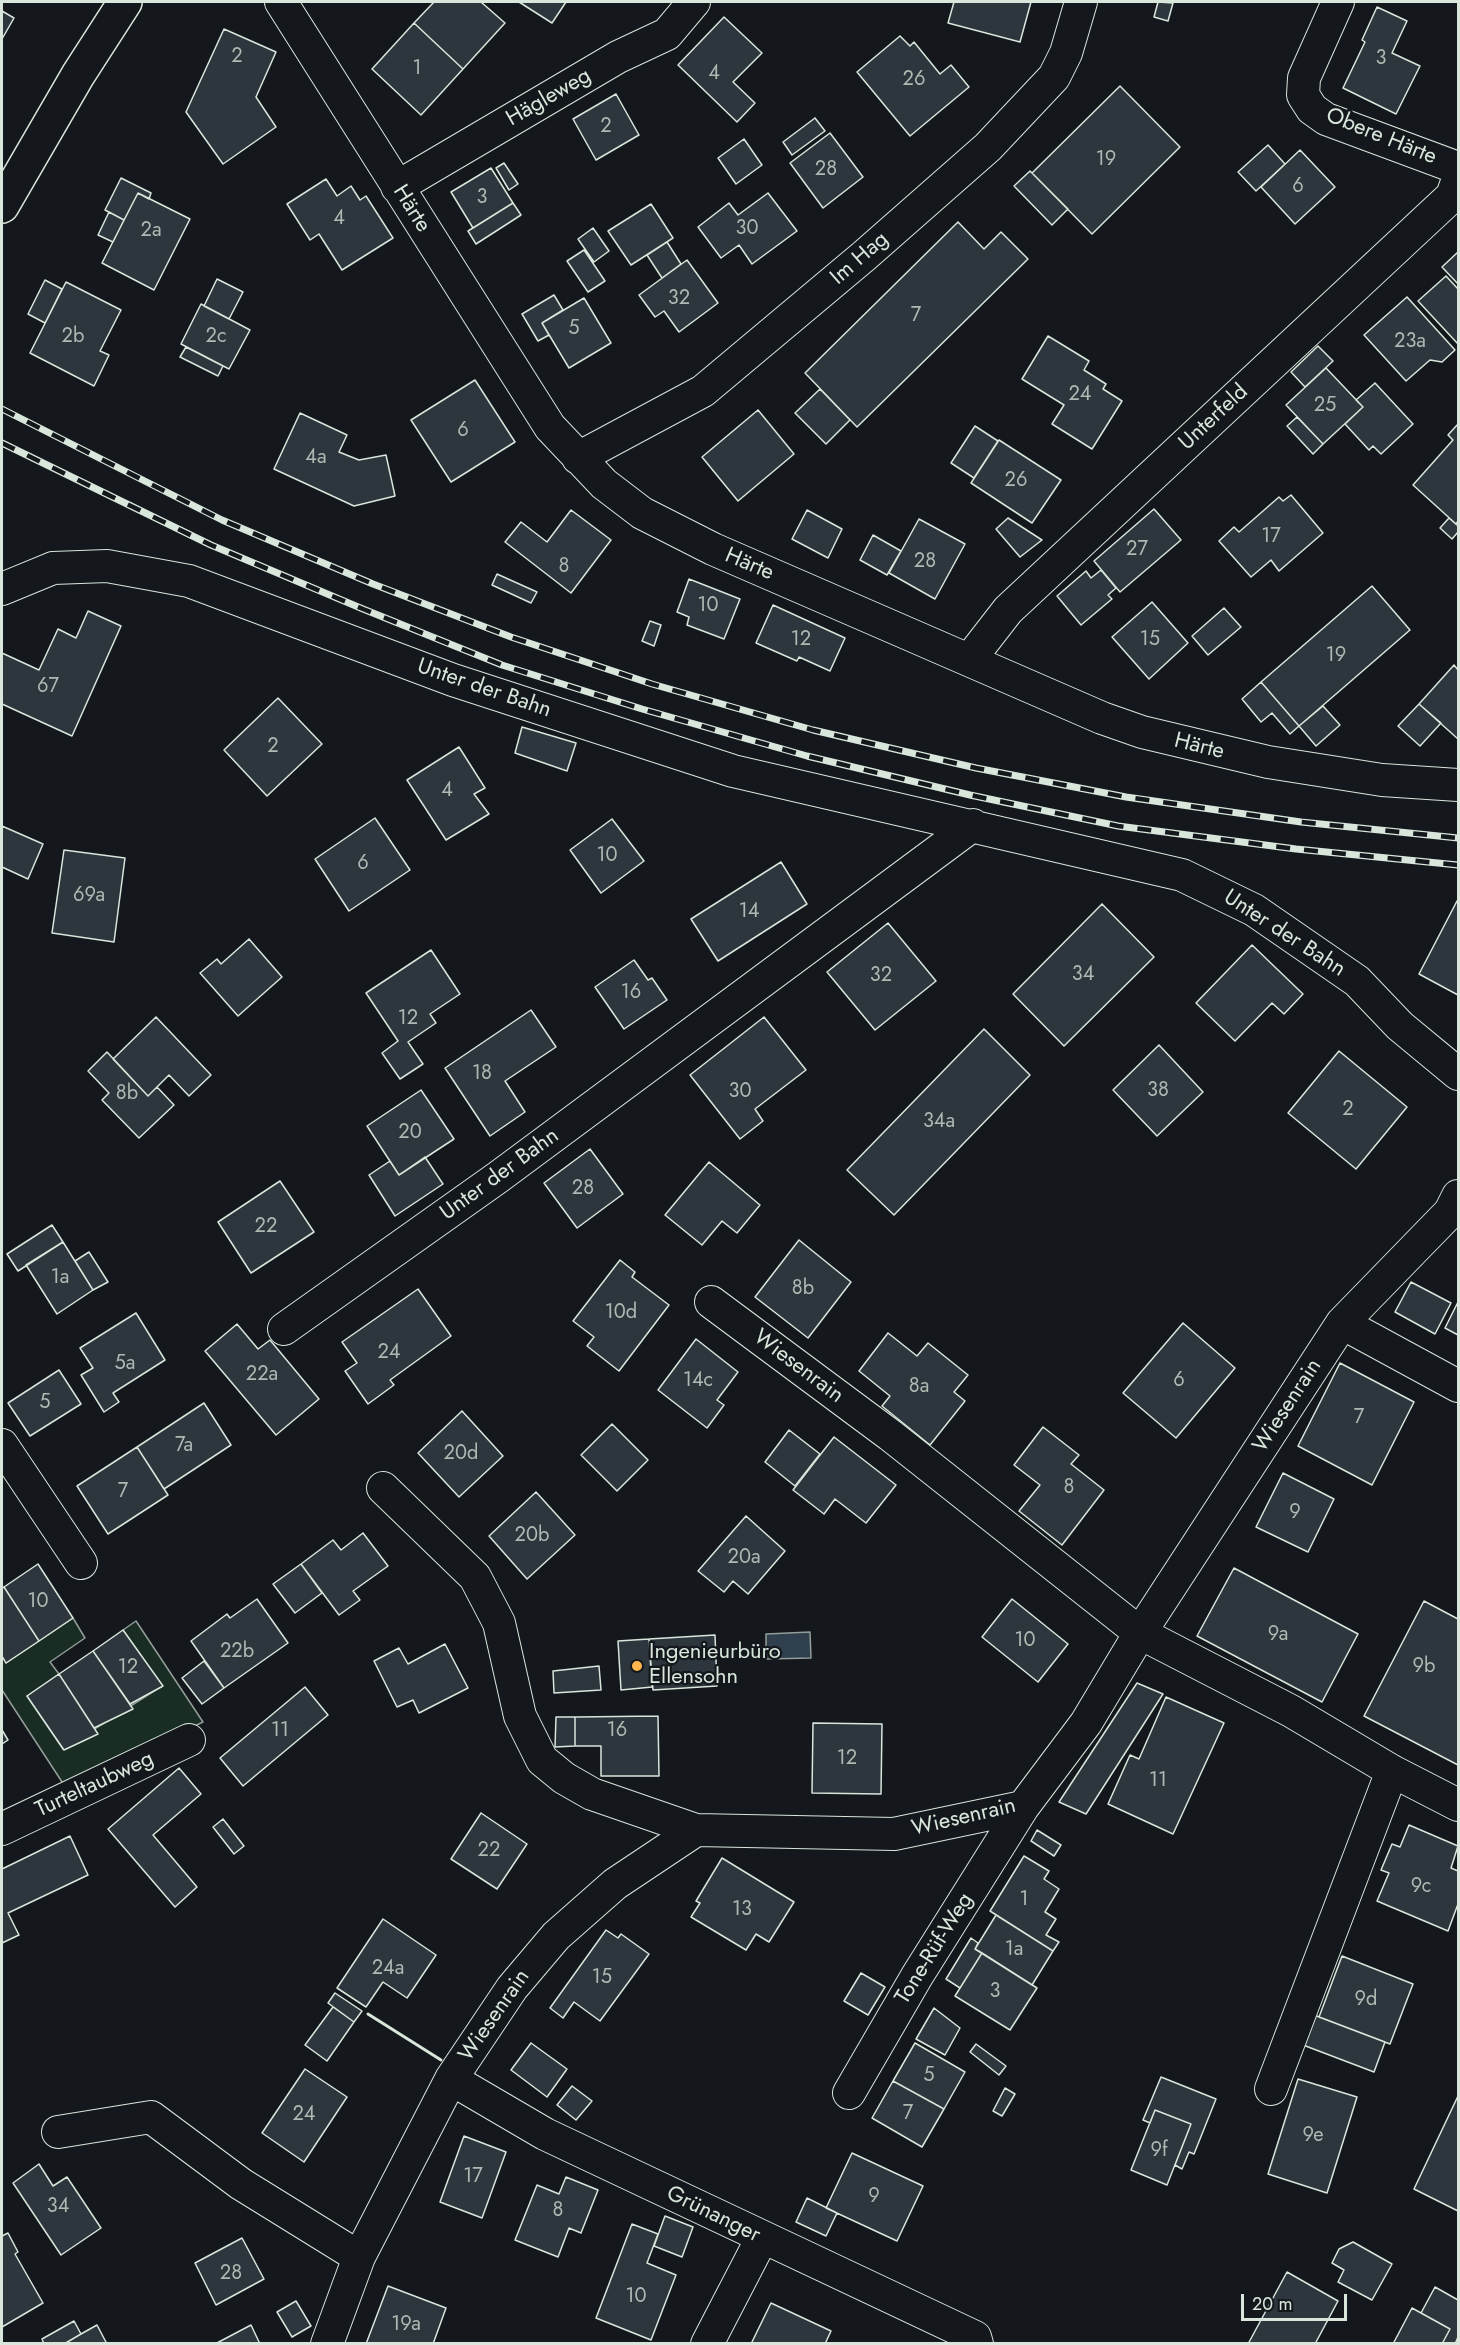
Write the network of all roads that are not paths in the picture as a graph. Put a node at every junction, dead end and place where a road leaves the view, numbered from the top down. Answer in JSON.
{"nodes":[{"id":1,"x":125,"y":2,"type":"edge"},
{"id":2,"x":281,"y":2,"type":"edge"},
{"id":3,"x":694,"y":2,"type":"edge"},
{"id":4,"x":1081,"y":2,"type":"edge"},
{"id":5,"x":1338,"y":2,"type":"edge"},
{"id":6,"x":1458,"y":168,"type":"edge"},
{"id":7,"x":1458,"y":179,"type":"edge"},
{"id":8,"x":398,"y":187,"type":"junction"},
{"id":9,"x":2,"y":206,"type":"edge"},
{"id":10,"x":578,"y":458,"type":"junction"},
{"id":11,"x":2,"y":589,"type":"edge"},
{"id":12,"x":970,"y":659,"type":"junction"},
{"id":13,"x":1458,"y":785,"type":"edge"},
{"id":14,"x":973,"y":825,"type":"junction"},
{"id":15,"x":1458,"y":1074,"type":"edge"},
{"id":16,"x":1458,"y":1196,"type":"edge"},
{"id":17,"x":711,"y":1302,"type":"dead end"},
{"id":18,"x":1342,"y":1323,"type":"junction"},
{"id":19,"x":284,"y":1329,"type":"dead end"},
{"id":20,"x":1458,"y":1386,"type":"edge"},
{"id":21,"x":2,"y":1445,"type":"edge"},
{"id":22,"x":383,"y":1488,"type":"dead end"},
{"id":23,"x":81,"y":1563,"type":"dead end"},
{"id":24,"x":1140,"y":1633,"type":"junction"},
{"id":25,"x":189,"y":1740,"type":"dead end"},
{"id":26,"x":1392,"y":1771,"type":"junction"},
{"id":27,"x":1458,"y":1805,"type":"edge"},
{"id":28,"x":1023,"y":1807,"type":"junction"},
{"id":29,"x":2,"y":1829,"type":"edge"},
{"id":30,"x":696,"y":1830,"type":"junction"},
{"id":31,"x":451,"y":2079,"type":"junction"},
{"id":32,"x":1271,"y":2090,"type":"dead end"},
{"id":33,"x":849,"y":2093,"type":"dead end"},
{"id":34,"x":58,"y":2132,"type":"dead end"},
{"id":35,"x":762,"y":2238,"type":"junction"},
{"id":36,"x":358,"y":2257,"type":"junction"},
{"id":37,"x":327,"y":2343,"type":"edge"},
{"id":38,"x":707,"y":2343,"type":"edge"},
{"id":39,"x":977,"y":2343,"type":"edge"}],
"edges":[{"from":1,"to":9,"type":"main road"},
{"from":2,"to":8,"type":"street","name":"Härte"},
{"from":3,"to":8,"type":"street","name":"Hägleweg"},
{"from":4,"to":10,"type":"street","name":"Im Hag"},
{"from":5,"to":6,"type":"street","name":"Obere Härte"},
{"from":7,"to":12,"type":"street","name":"Unterfeld"},
{"from":8,"to":10,"type":"street","name":"Härte"},
{"from":10,"to":12,"type":"street","name":"Härte"},
{"from":11,"to":14,"type":"street","name":"Unter der Bahn"},
{"from":12,"to":13,"type":"street","name":"Härte"},
{"from":14,"to":15,"type":"street","name":"Unter der Bahn"},
{"from":14,"to":19,"type":"street","name":"Unter der Bahn"},
{"from":16,"to":18,"type":"street","name":"Wiesenrain"},
{"from":17,"to":24,"type":"street","name":"Wiesenrain"},
{"from":18,"to":20,"type":"street"},
{"from":18,"to":24,"type":"street","name":"Wiesenrain"},
{"from":21,"to":23,"type":"street"},
{"from":22,"to":30,"type":"street","name":"Wiesenrain"},
{"from":24,"to":26,"type":"street","name":"Wiesenrain"},
{"from":24,"to":28,"type":"street","name":"Wiesenrain"},
{"from":25,"to":29,"type":"street","name":"Turteltaubweg"},
{"from":26,"to":27,"type":"street","name":"Wiesenrain"},
{"from":26,"to":32,"type":"street"},
{"from":28,"to":30,"type":"street","name":"Wiesenrain"},
{"from":28,"to":33,"type":"street","name":"Tone-Rüf-Weg"},
{"from":30,"to":31,"type":"street","name":"Wiesenrain"},
{"from":31,"to":35,"type":"street","name":"Grünanger"},
{"from":31,"to":36,"type":"street","name":"Wiesenrain"},
{"from":34,"to":36,"type":"street"},
{"from":35,"to":38,"type":"street"},
{"from":35,"to":39,"type":"street","name":"Grünanger"},
{"from":36,"to":37,"type":"street","name":"Wiesenrain"}]}
